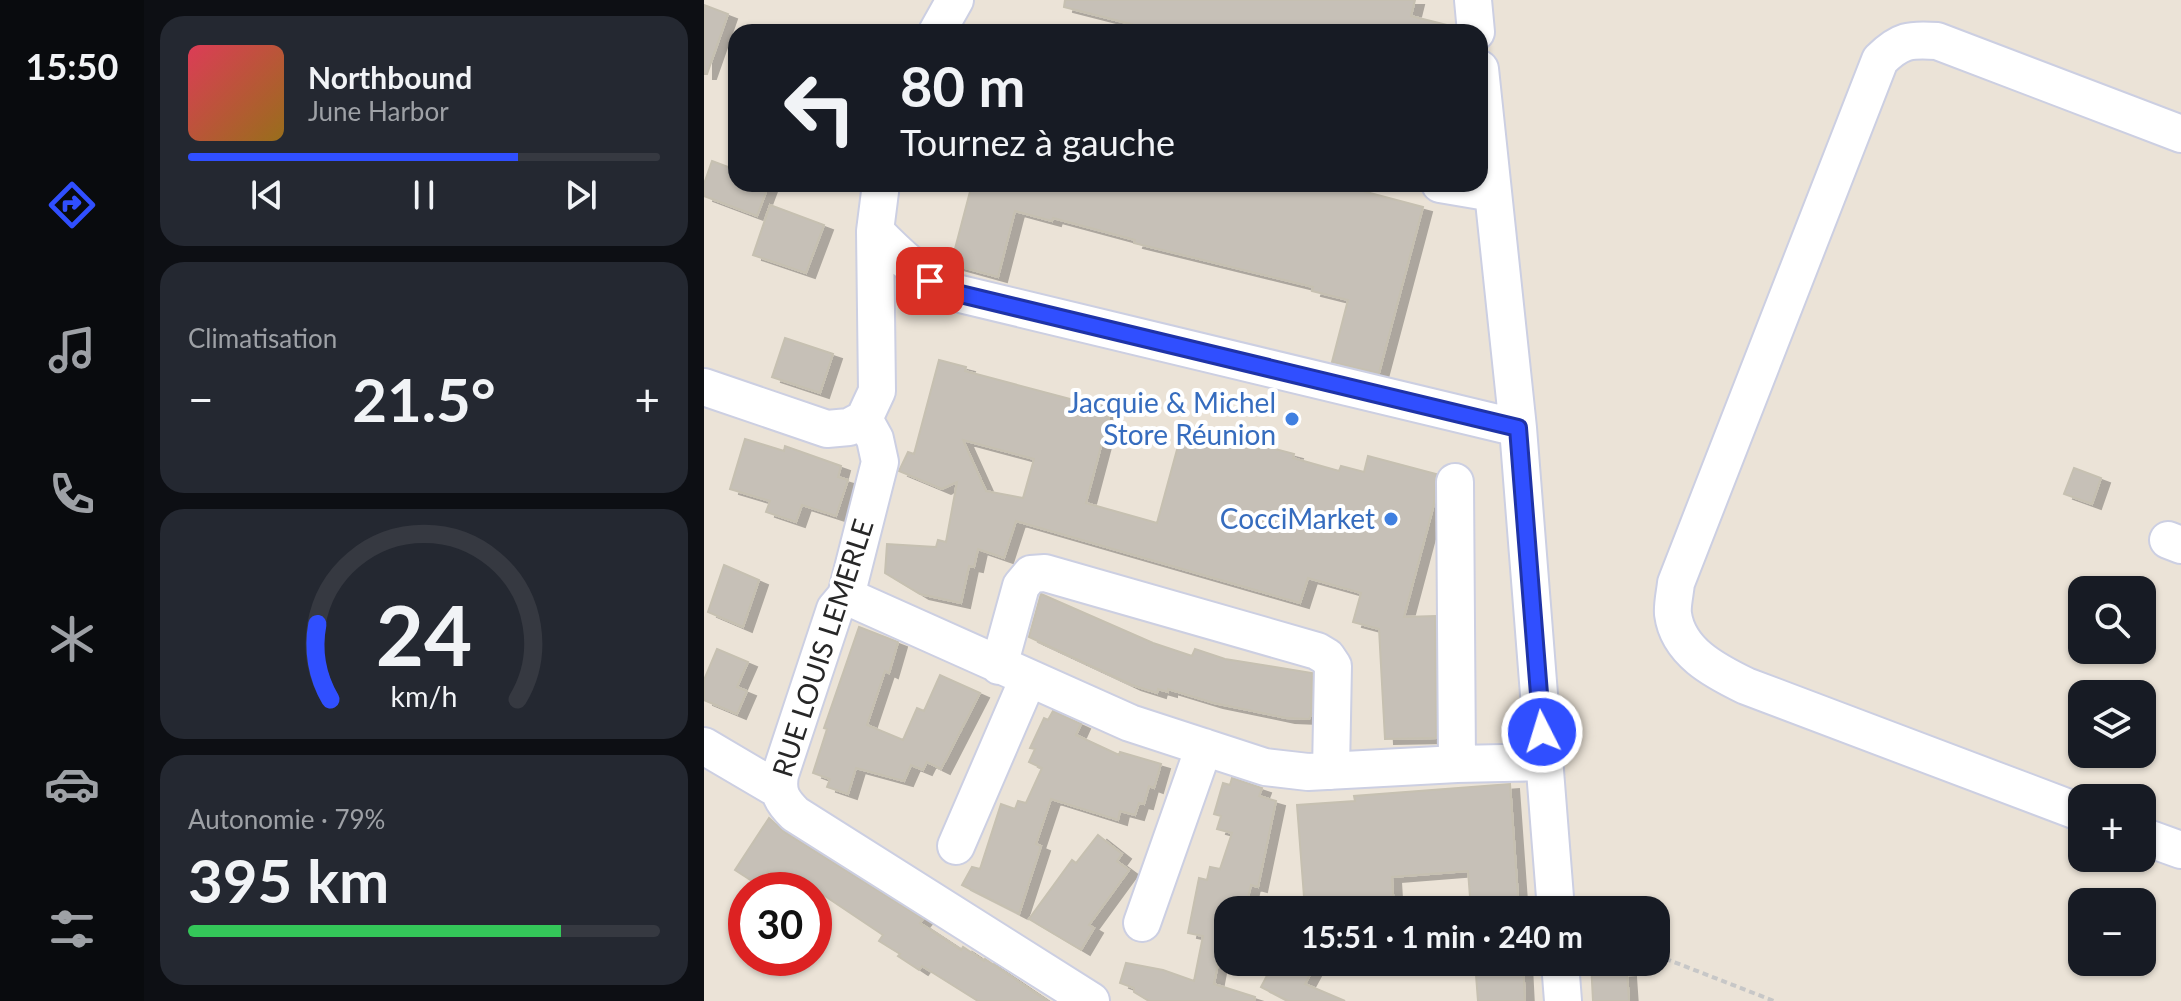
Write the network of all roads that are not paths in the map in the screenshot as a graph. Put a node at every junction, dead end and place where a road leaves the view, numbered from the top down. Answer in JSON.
{"nodes":[{"id":1,"x":955,"y":0,"type":"edge"},
{"id":2,"x":1473,"y":0,"type":"edge"},
{"id":3,"x":942,"y":24,"type":"edge"},
{"id":4,"x":1475,"y":24,"type":"edge"},
{"id":5,"x":2181,"y":134,"type":"edge"},
{"id":6,"x":1488,"y":145,"type":"edge"},
{"id":7,"x":880,"y":192,"type":"edge"},
{"id":8,"x":1487,"y":192,"type":"edge"},
{"id":9,"x":1493,"y":193,"type":"junction"},
{"id":10,"x":875,"y":231,"type":"junction"},
{"id":11,"x":704,"y":387,"type":"edge"},
{"id":12,"x":864,"y":419,"type":"junction"},
{"id":13,"x":1518,"y":428,"type":"junction"},
{"id":14,"x":1455,"y":482,"type":"dead end"},
{"id":15,"x":846,"y":596,"type":"junction"},
{"id":16,"x":1013,"y":672,"type":"junction"},
{"id":17,"x":704,"y":746,"type":"edge"},
{"id":18,"x":1204,"y":747,"type":"junction"},
{"id":19,"x":1544,"y":762,"type":"junction"},
{"id":20,"x":1457,"y":764,"type":"junction"},
{"id":21,"x":1331,"y":771,"type":"junction"},
{"id":22,"x":777,"y":789,"type":"junction"},
{"id":23,"x":2068,"y":808,"type":"edge"},
{"id":24,"x":2156,"y":841,"type":"edge"},
{"id":25,"x":956,"y":846,"type":"dead end"},
{"id":26,"x":2181,"y":850,"type":"edge"},
{"id":27,"x":1555,"y":896,"type":"edge"},
{"id":28,"x":1142,"y":923,"type":"dead end"},
{"id":29,"x":1561,"y":976,"type":"edge"},
{"id":30,"x":1091,"y":1001,"type":"edge"},
{"id":31,"x":1563,"y":1001,"type":"edge"}],
"edges":[{"from":1,"to":3,"type":"street"},
{"from":2,"to":4,"type":"street"},
{"from":5,"to":23,"type":"street"},
{"from":6,"to":9,"type":"street"},
{"from":7,"to":10,"type":"street"},
{"from":8,"to":9,"type":"street"},
{"from":9,"to":13,"type":"street"},
{"from":10,"to":12,"type":"street"},
{"from":10,"to":13,"type":"street"},
{"from":11,"to":12,"type":"street"},
{"from":12,"to":15,"type":"street","name":"RUE LOUIS LEMERLE"},
{"from":13,"to":19,"type":"street"},
{"from":14,"to":20,"type":"street"},
{"from":15,"to":16,"type":"street"},
{"from":15,"to":22,"type":"street","name":"RUE LOUIS LEMERLE"},
{"from":16,"to":18,"type":"street"},
{"from":16,"to":21,"type":"street"},
{"from":16,"to":25,"type":"street"},
{"from":17,"to":22,"type":"street"},
{"from":18,"to":21,"type":"street"},
{"from":18,"to":28,"type":"street"},
{"from":19,"to":20,"type":"street"},
{"from":19,"to":27,"type":"street"},
{"from":20,"to":21,"type":"street"},
{"from":22,"to":30,"type":"street","name":"RUE LOUIS LEMERLE"},
{"from":24,"to":26,"type":"street"},
{"from":29,"to":31,"type":"street"}]}
